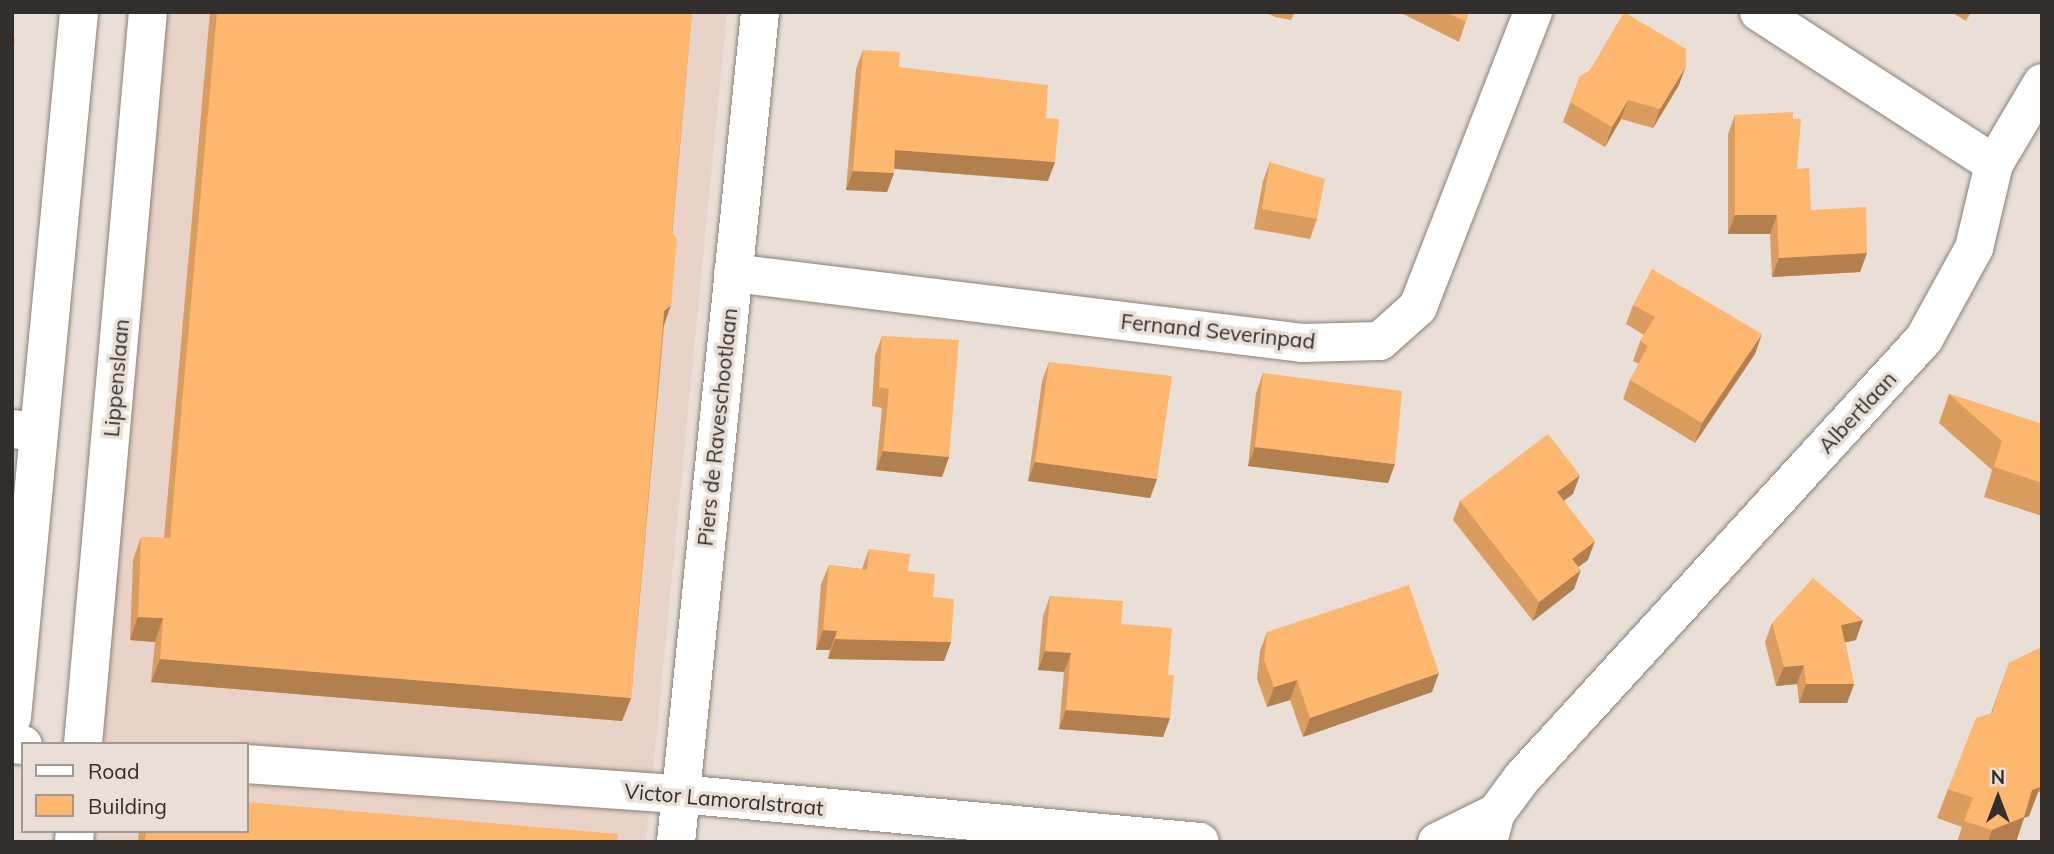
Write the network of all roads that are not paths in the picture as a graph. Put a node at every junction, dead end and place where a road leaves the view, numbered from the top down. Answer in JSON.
{"nodes":[{"id":1,"x":79,"y":12,"type":"edge"},
{"id":2,"x":148,"y":12,"type":"edge"},
{"id":3,"x":760,"y":12,"type":"edge"},
{"id":4,"x":1533,"y":12,"type":"edge"},
{"id":5,"x":1759,"y":12,"type":"edge"},
{"id":6,"x":2042,"y":83,"type":"edge"},
{"id":7,"x":1994,"y":164,"type":"junction"},
{"id":8,"x":733,"y":273,"type":"junction"},
{"id":9,"x":25,"y":430,"type":"edge"},
{"id":10,"x":12,"y":717,"type":"edge"},
{"id":11,"x":83,"y":742,"type":"edge"},
{"id":12,"x":248,"y":764,"type":"edge"},
{"id":13,"x":680,"y":794,"type":"junction"},
{"id":14,"x":1492,"y":827,"type":"edge"},
{"id":15,"x":676,"y":842,"type":"edge"},
{"id":16,"x":1200,"y":842,"type":"edge"},
{"id":17,"x":1437,"y":842,"type":"edge"}],
"edges":[{"from":1,"to":9,"type":"street"},
{"from":2,"to":11,"type":"street","name":"Lippenslaan"},
{"from":3,"to":8,"type":"street","name":"Piers de Raveschootlaan"},
{"from":4,"to":8,"type":"street","name":"Fernand Severinpad"},
{"from":5,"to":7,"type":"street"},
{"from":6,"to":7,"type":"street","name":"Albertlaan"},
{"from":7,"to":14,"type":"street","name":"Albertlaan"},
{"from":8,"to":13,"type":"street","name":"Piers de Raveschootlaan"},
{"from":9,"to":10,"type":"street"},
{"from":12,"to":13,"type":"street","name":"Victor Lamoralstraat"},
{"from":13,"to":15,"type":"street","name":"Piers de Raveschootlaan"},
{"from":13,"to":16,"type":"street","name":"Victor Lamoralstraat"},
{"from":14,"to":17,"type":"street"}]}
